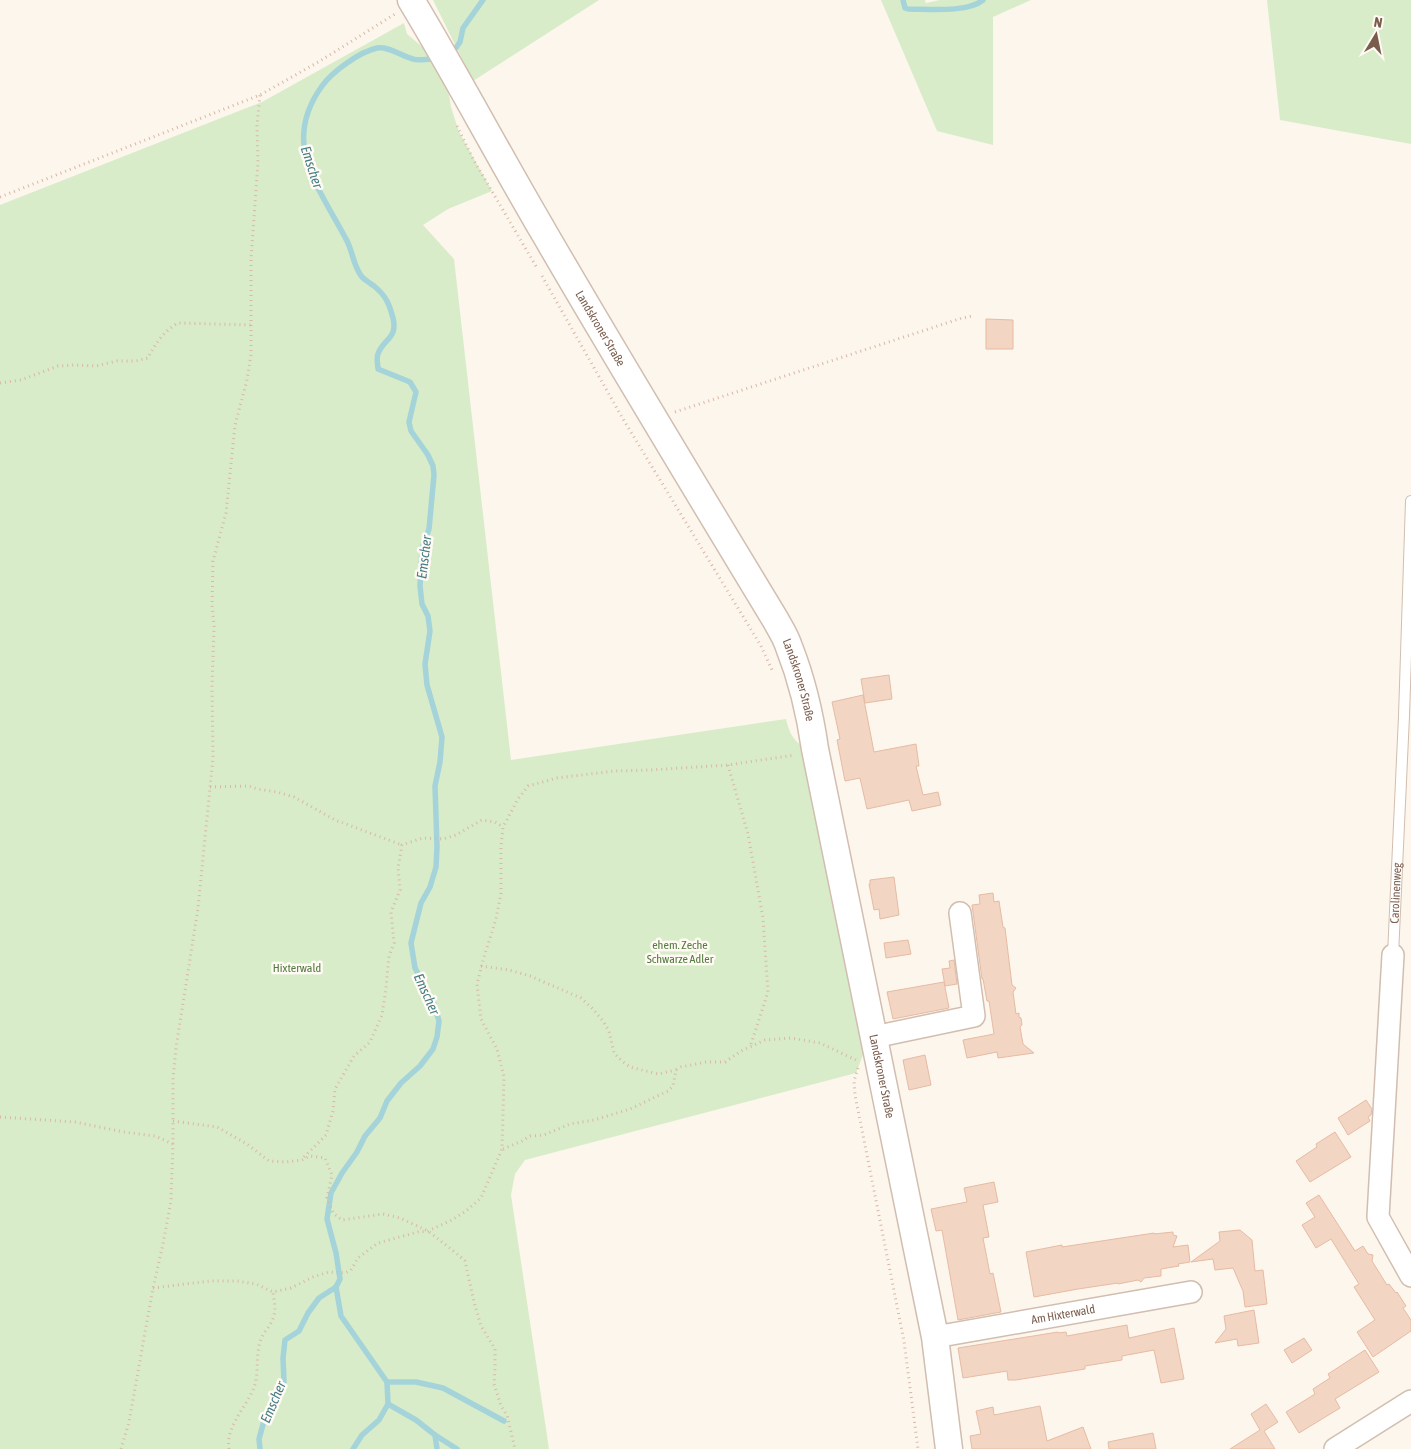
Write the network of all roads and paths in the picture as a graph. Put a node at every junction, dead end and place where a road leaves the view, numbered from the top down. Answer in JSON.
{"nodes":[{"id":1,"x":412,"y":1,"type":"edge"},
{"id":2,"x":260,"y":95,"type":"junction"},
{"id":3,"x":456,"y":124,"type":"dead end"},
{"id":4,"x":0,"y":197,"type":"edge"},
{"id":5,"x":972,"y":316,"type":"dead end"},
{"id":6,"x":251,"y":325,"type":"junction"},
{"id":7,"x":0,"y":383,"type":"edge"},
{"id":8,"x":654,"y":419,"type":"junction"},
{"id":9,"x":1411,"y":501,"type":"edge"},
{"id":10,"x":773,"y":672,"type":"dead end"},
{"id":11,"x":815,"y":749,"type":"junction"},
{"id":12,"x":728,"y":765,"type":"junction"},
{"id":13,"x":210,"y":787,"type":"junction"},
{"id":14,"x":503,"y":827,"type":"junction"},
{"id":15,"x":402,"y":845,"type":"junction"},
{"id":16,"x":960,"y":913,"type":"dead end"},
{"id":17,"x":1393,"y":955,"type":"joint"},
{"id":18,"x":482,"y":966,"type":"junction"},
{"id":19,"x":750,"y":1047,"type":"junction"},
{"id":20,"x":871,"y":1052,"type":"junction"},
{"id":21,"x":676,"y":1070,"type":"junction"},
{"id":22,"x":0,"y":1117,"type":"edge"},
{"id":23,"x":173,"y":1121,"type":"junction"},
{"id":24,"x":173,"y":1144,"type":"junction"},
{"id":25,"x":502,"y":1149,"type":"junction"},
{"id":26,"x":302,"y":1160,"type":"junction"},
{"id":27,"x":428,"y":1231,"type":"junction"},
{"id":28,"x":1411,"y":1276,"type":"edge"},
{"id":29,"x":153,"y":1288,"type":"junction"},
{"id":30,"x":273,"y":1292,"type":"junction"},
{"id":31,"x":1191,"y":1292,"type":"dead end"},
{"id":32,"x":935,"y":1337,"type":"junction"},
{"id":33,"x":1411,"y":1401,"type":"edge"},
{"id":34,"x":121,"y":1449,"type":"edge"},
{"id":35,"x":229,"y":1449,"type":"edge"},
{"id":36,"x":515,"y":1449,"type":"edge"},
{"id":37,"x":918,"y":1449,"type":"edge"},
{"id":38,"x":949,"y":1449,"type":"edge"},
{"id":39,"x":1335,"y":1449,"type":"edge"}],
"edges":[{"from":1,"to":2,"type":"path"},
{"from":1,"to":8,"type":"street","name":"Landskroner Straße"},
{"from":2,"to":4,"type":"path"},
{"from":2,"to":6,"type":"path"},
{"from":3,"to":10,"type":"path"},
{"from":5,"to":8,"type":"path"},
{"from":6,"to":7,"type":"path"},
{"from":6,"to":13,"type":"path"},
{"from":8,"to":11,"type":"street","name":"Landskroner Straße"},
{"from":9,"to":17,"type":"lane","name":"Carolinenweg"},
{"from":11,"to":12,"type":"path"},
{"from":11,"to":20,"type":"street","name":"Landskroner Straße"},
{"from":12,"to":14,"type":"path"},
{"from":12,"to":19,"type":"path"},
{"from":13,"to":15,"type":"path"},
{"from":13,"to":23,"type":"path"},
{"from":14,"to":15,"type":"path"},
{"from":14,"to":18,"type":"path"},
{"from":15,"to":26,"type":"path"},
{"from":16,"to":20,"type":"street"},
{"from":17,"to":28,"type":"street","name":"Carolinenweg"},
{"from":18,"to":21,"type":"path"},
{"from":18,"to":25,"type":"path"},
{"from":19,"to":20,"type":"path"},
{"from":19,"to":21,"type":"path"},
{"from":20,"to":32,"type":"street","name":"Landskroner Straße"},
{"from":20,"to":37,"type":"path"},
{"from":21,"to":25,"type":"path"},
{"from":22,"to":24,"type":"path"},
{"from":23,"to":24,"type":"path"},
{"from":23,"to":26,"type":"path"},
{"from":24,"to":29,"type":"path"},
{"from":25,"to":27,"type":"path"},
{"from":26,"to":27,"type":"path"},
{"from":27,"to":30,"type":"path"},
{"from":27,"to":36,"type":"path"},
{"from":29,"to":30,"type":"path"},
{"from":29,"to":34,"type":"path"},
{"from":30,"to":35,"type":"path"},
{"from":31,"to":32,"type":"street","name":"Am Hixterwald"},
{"from":32,"to":38,"type":"street","name":"Landskroner Straße"},
{"from":33,"to":39,"type":"street"}]}
